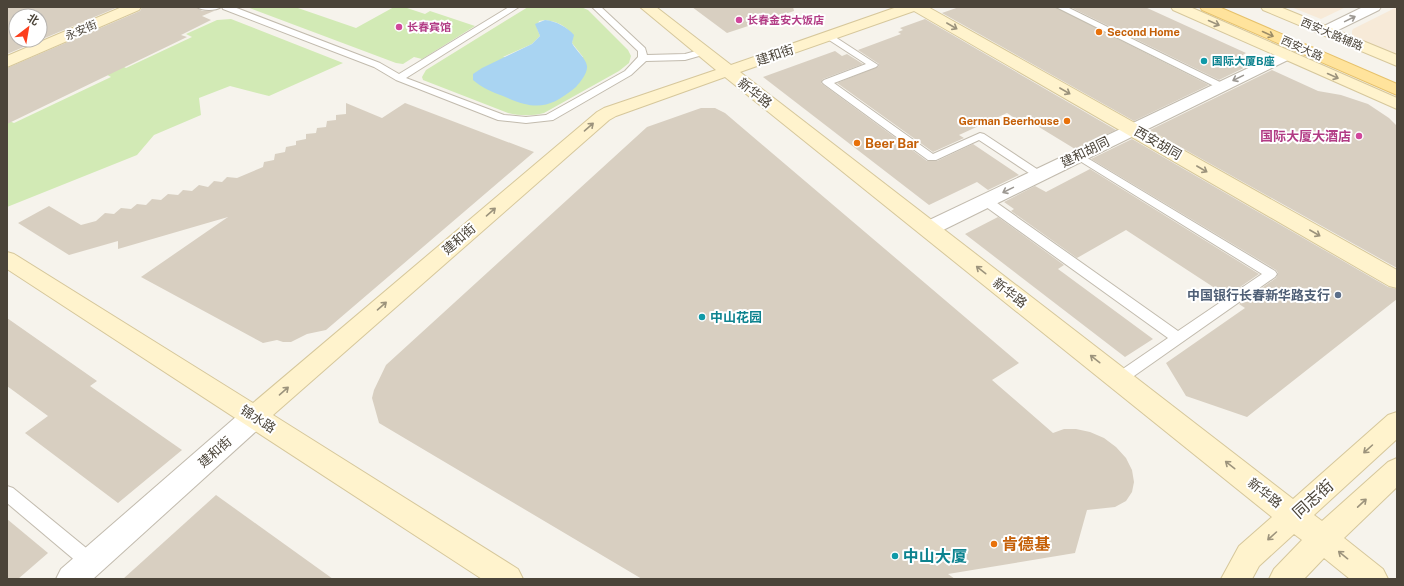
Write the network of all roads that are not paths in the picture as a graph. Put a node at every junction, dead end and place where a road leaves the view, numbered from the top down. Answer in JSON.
{"nodes":[{"id":1,"x":134,"y":7,"type":"edge"},
{"id":2,"x":201,"y":7,"type":"edge"},
{"id":3,"x":217,"y":7,"type":"edge"},
{"id":4,"x":226,"y":7,"type":"edge"},
{"id":5,"x":515,"y":7,"type":"edge"},
{"id":6,"x":596,"y":7,"type":"edge"},
{"id":7,"x":647,"y":7,"type":"edge"},
{"id":8,"x":911,"y":7,"type":"edge"},
{"id":9,"x":918,"y":7,"type":"edge"},
{"id":10,"x":1060,"y":7,"type":"edge"},
{"id":11,"x":1178,"y":7,"type":"edge"},
{"id":12,"x":1207,"y":7,"type":"edge"},
{"id":13,"x":1238,"y":7,"type":"edge"},
{"id":14,"x":1268,"y":7,"type":"edge"},
{"id":15,"x":1374,"y":7,"type":"edge"},
{"id":16,"x":1325,"y":31,"type":"junction"},
{"id":17,"x":828,"y":36,"type":"junction"},
{"id":18,"x":703,"y":52,"type":"junction"},
{"id":19,"x":1286,"y":55,"type":"junction"},
{"id":20,"x":643,"y":58,"type":"junction"},
{"id":21,"x":1397,"y":60,"type":"edge"},
{"id":22,"x":7,"y":62,"type":"edge"},
{"id":23,"x":728,"y":72,"type":"junction"},
{"id":24,"x":1397,"y":74,"type":"edge"},
{"id":25,"x":399,"y":78,"type":"junction"},
{"id":26,"x":1221,"y":86,"type":"junction"},
{"id":27,"x":1397,"y":90,"type":"edge"},
{"id":28,"x":1397,"y":104,"type":"edge"},
{"id":29,"x":1133,"y":129,"type":"junction"},
{"id":30,"x":1079,"y":156,"type":"junction"},
{"id":31,"x":1039,"y":175,"type":"junction"},
{"id":32,"x":986,"y":201,"type":"junction"},
{"id":33,"x":928,"y":229,"type":"junction"},
{"id":34,"x":7,"y":259,"type":"edge"},
{"id":35,"x":1397,"y":280,"type":"edge"},
{"id":36,"x":1178,"y":338,"type":"junction"},
{"id":37,"x":1120,"y":379,"type":"junction"},
{"id":38,"x":254,"y":417,"type":"junction"},
{"id":39,"x":1397,"y":423,"type":"edge"},
{"id":40,"x":1397,"y":470,"type":"edge"},
{"id":41,"x":7,"y":493,"type":"edge"},
{"id":42,"x":1294,"y":516,"type":"junction"},
{"id":43,"x":1323,"y":539,"type":"junction"},
{"id":44,"x":80,"y":570,"type":"edge"},
{"id":45,"x":508,"y":579,"type":"edge"},
{"id":46,"x":1236,"y":579,"type":"edge"},
{"id":47,"x":1284,"y":579,"type":"edge"},
{"id":48,"x":1373,"y":579,"type":"edge"}],
"edges":[{"from":1,"to":22,"type":"street","name":"永安街"},
{"from":2,"to":3,"type":"lane"},
{"from":4,"to":25,"type":"lane"},
{"from":5,"to":25,"type":"lane"},
{"from":6,"to":20,"type":"lane"},
{"from":7,"to":18,"type":"street","name":"新华路"},
{"from":8,"to":17,"type":"street","name":"建和街"},
{"from":9,"to":29,"type":"street","name":"西安胡同","one_way":true},
{"from":10,"to":26,"type":"lane"},
{"from":11,"to":19,"type":"street","one_way":true},
{"from":12,"to":27,"type":"main road","name":"西安大路","one_way":true},
{"from":13,"to":24,"type":"main road","name":"西安大路"},
{"from":14,"to":16,"type":"street","name":"西安大路辅路"},
{"from":16,"to":15,"type":"street","one_way":true},
{"from":16,"to":21,"type":"street","name":"西安大路辅路"},
{"from":17,"to":23,"type":"street","name":"建和街"},
{"from":17,"to":31,"type":"lane"},
{"from":18,"to":20,"type":"lane"},
{"from":18,"to":23,"type":"street","name":"新华路"},
{"from":19,"to":26,"type":"street","name":"建和胡同","one_way":true},
{"from":19,"to":28,"type":"street","one_way":true},
{"from":20,"to":25,"type":"lane"},
{"from":23,"to":33,"type":"street","name":"新华路"},
{"from":38,"to":23,"type":"street","name":"建和街","one_way":true},
{"from":26,"to":29,"type":"street","name":"建和胡同"},
{"from":29,"to":30,"type":"street","name":"建和胡同"},
{"from":29,"to":35,"type":"street","name":"西安胡同","one_way":true},
{"from":30,"to":31,"type":"street","name":"建和胡同"},
{"from":30,"to":36,"type":"lane"},
{"from":31,"to":32,"type":"street","name":"建和胡同","one_way":true},
{"from":32,"to":33,"type":"street","name":"建和胡同"},
{"from":32,"to":36,"type":"lane"},
{"from":37,"to":33,"type":"street","name":"新华路","one_way":true},
{"from":34,"to":38,"type":"street","name":"锦水路"},
{"from":36,"to":37,"type":"lane"},
{"from":42,"to":37,"type":"street","name":"新华路","one_way":true},
{"from":38,"to":44,"type":"street","name":"建和街"},
{"from":38,"to":45,"type":"street","name":"锦水路"},
{"from":39,"to":42,"type":"street","name":"同志街","one_way":true},
{"from":43,"to":40,"type":"street","one_way":true},
{"from":41,"to":44,"type":"lane"},
{"from":42,"to":43,"type":"street","name":"新华路"},
{"from":42,"to":46,"type":"street","name":"同志街","one_way":true},
{"from":43,"to":47,"type":"street"},
{"from":48,"to":43,"type":"street","name":"新华路","one_way":true}]}
